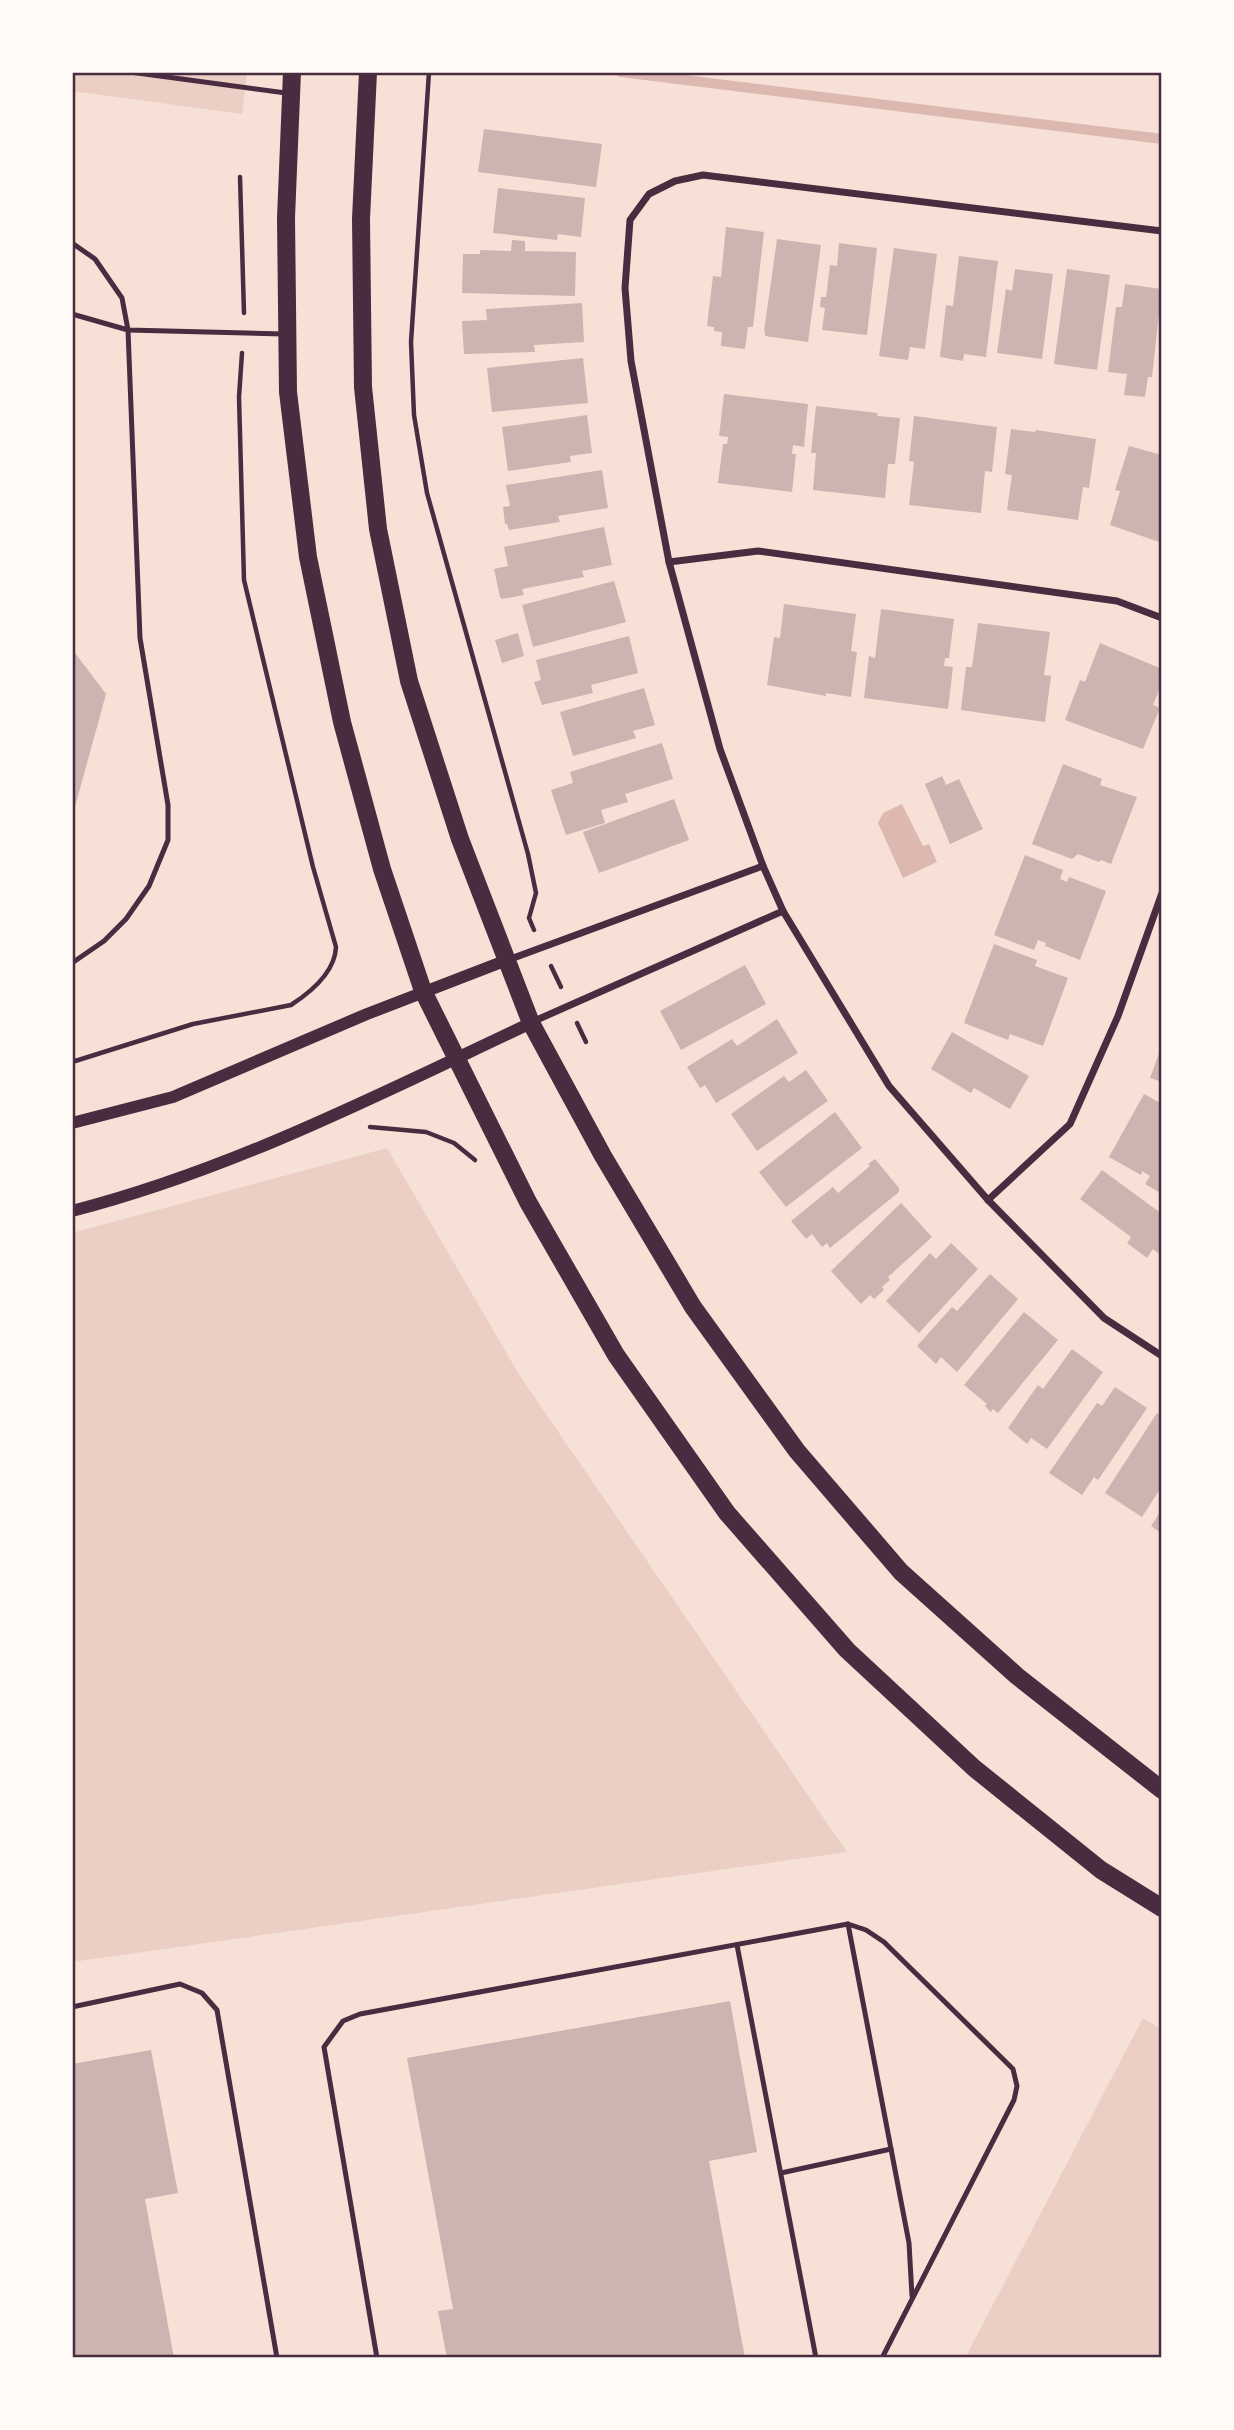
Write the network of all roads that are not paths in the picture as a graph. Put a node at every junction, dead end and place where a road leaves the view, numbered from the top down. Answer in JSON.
{"nodes":[{"id":1,"x":130,"y":72,"type":"edge"},
{"id":2,"x":292,"y":72,"type":"edge"},
{"id":3,"x":368,"y":72,"type":"edge"},
{"id":4,"x":290,"y":93,"type":"junction"},
{"id":5,"x":1162,"y":231,"type":"edge"},
{"id":6,"x":72,"y":243,"type":"edge"},
{"id":7,"x":72,"y":314,"type":"edge"},
{"id":8,"x":128,"y":330,"type":"junction"},
{"id":9,"x":288,"y":334,"type":"junction"},
{"id":10,"x":668,"y":562,"type":"junction"},
{"id":11,"x":1162,"y":618,"type":"edge"},
{"id":12,"x":763,"y":866,"type":"junction"},
{"id":13,"x":1162,"y":893,"type":"edge"},
{"id":14,"x":783,"y":911,"type":"junction"},
{"id":15,"x":507,"y":960,"type":"junction"},
{"id":16,"x":72,"y":963,"type":"edge"},
{"id":17,"x":423,"y":991,"type":"junction"},
{"id":18,"x":531,"y":1023,"type":"junction"},
{"id":19,"x":456,"y":1058,"type":"junction"},
{"id":20,"x":72,"y":1123,"type":"edge"},
{"id":21,"x":988,"y":1200,"type":"junction"},
{"id":22,"x":72,"y":1211,"type":"edge"},
{"id":23,"x":1162,"y":1356,"type":"edge"},
{"id":24,"x":1162,"y":1790,"type":"edge"},
{"id":25,"x":1162,"y":1909,"type":"edge"},
{"id":26,"x":848,"y":1924,"type":"junction"},
{"id":27,"x":737,"y":1945,"type":"junction"},
{"id":28,"x":72,"y":2007,"type":"edge"},
{"id":29,"x":891,"y":2149,"type":"junction"},
{"id":30,"x":781,"y":2173,"type":"junction"},
{"id":31,"x":912,"y":2300,"type":"junction"},
{"id":32,"x":277,"y":2358,"type":"edge"},
{"id":33,"x":377,"y":2358,"type":"edge"},
{"id":34,"x":816,"y":2358,"type":"edge"},
{"id":35,"x":882,"y":2358,"type":"edge"}],
"edges":[{"from":1,"to":4,"type":"lane"},
{"from":2,"to":4,"type":"main road"},
{"from":3,"to":15,"type":"main road"},
{"from":4,"to":9,"type":"main road"},
{"from":5,"to":10,"type":"street"},
{"from":6,"to":8,"type":"lane"},
{"from":7,"to":8,"type":"lane"},
{"from":8,"to":9,"type":"lane"},
{"from":8,"to":16,"type":"lane"},
{"from":9,"to":17,"type":"main road"},
{"from":10,"to":11,"type":"street"},
{"from":10,"to":12,"type":"street"},
{"from":12,"to":14,"type":"street"},
{"from":12,"to":15,"type":"street"},
{"from":13,"to":21,"type":"street"},
{"from":14,"to":18,"type":"street"},
{"from":14,"to":21,"type":"street"},
{"from":15,"to":17,"type":"street"},
{"from":15,"to":18,"type":"main road"},
{"from":17,"to":19,"type":"main road"},
{"from":17,"to":20,"type":"street"},
{"from":18,"to":19,"type":"street"},
{"from":18,"to":24,"type":"main road"},
{"from":19,"to":22,"type":"street"},
{"from":19,"to":25,"type":"main road"},
{"from":21,"to":23,"type":"street"},
{"from":26,"to":27,"type":"lane"},
{"from":26,"to":29,"type":"lane"},
{"from":26,"to":31,"type":"lane"},
{"from":27,"to":30,"type":"lane"},
{"from":27,"to":33,"type":"lane"},
{"from":28,"to":32,"type":"lane"},
{"from":29,"to":30,"type":"lane"},
{"from":29,"to":31,"type":"lane"},
{"from":30,"to":34,"type":"lane"},
{"from":31,"to":35,"type":"lane"}]}
